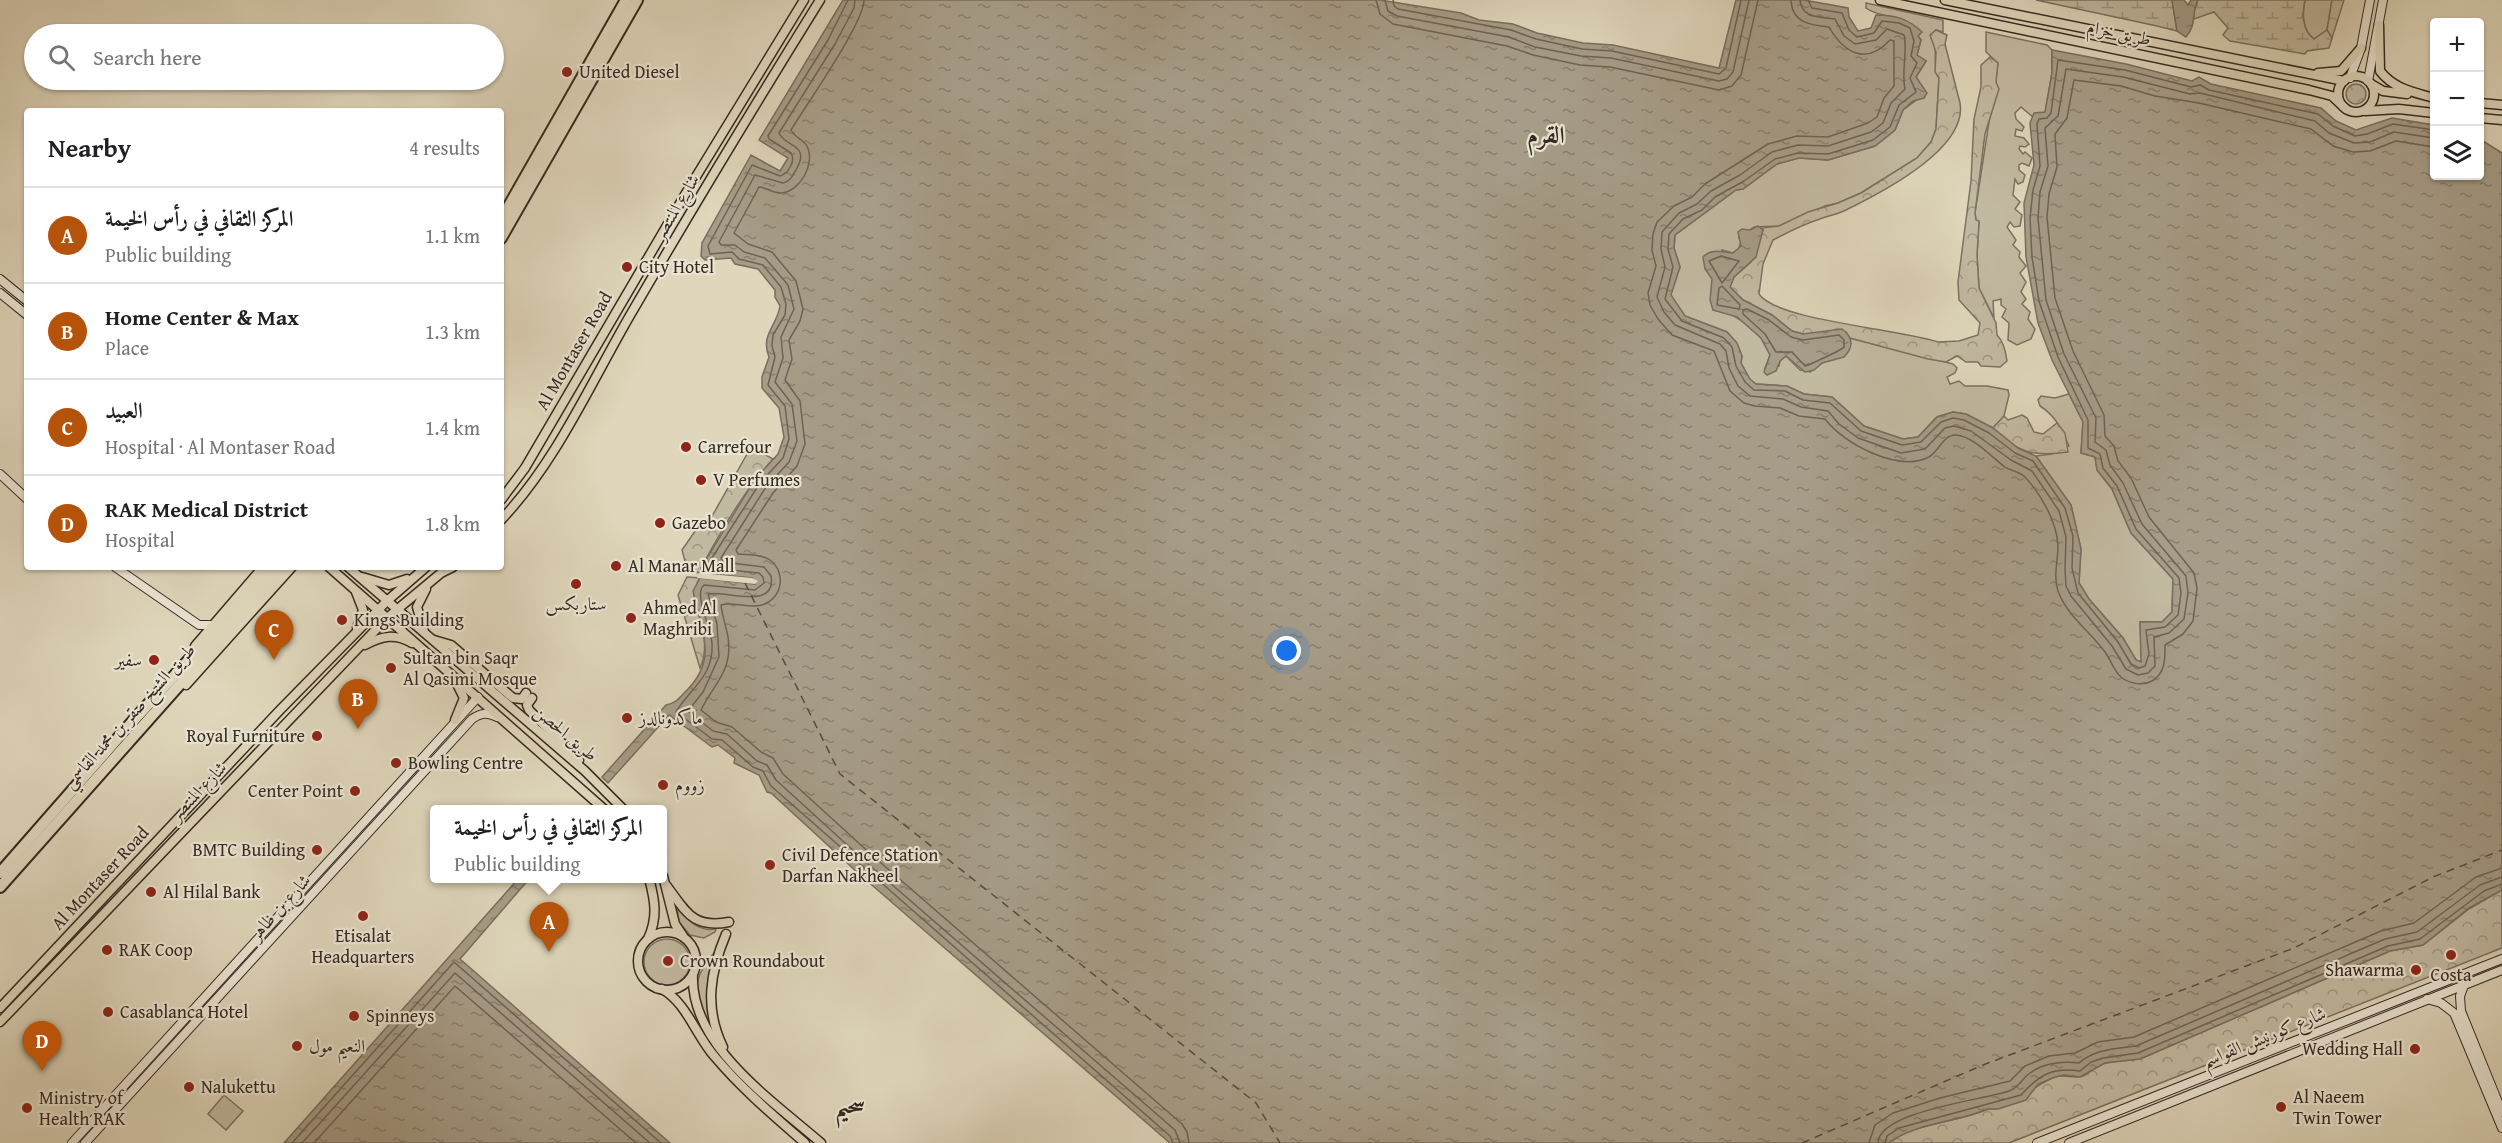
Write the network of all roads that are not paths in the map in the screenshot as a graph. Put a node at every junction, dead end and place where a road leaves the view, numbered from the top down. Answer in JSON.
{"nodes":[{"id":1,"x":626,"y":0,"type":"edge"},
{"id":2,"x":637,"y":0,"type":"edge"},
{"id":3,"x":804,"y":0,"type":"edge"},
{"id":4,"x":820,"y":0,"type":"edge"},
{"id":5,"x":1880,"y":0,"type":"edge"},
{"id":6,"x":1945,"y":0,"type":"edge"},
{"id":7,"x":2370,"y":0,"type":"edge"},
{"id":8,"x":2383,"y":0,"type":"edge"},
{"id":9,"x":2379,"y":25,"type":"junction"},
{"id":10,"x":2361,"y":48,"type":"junction"},
{"id":11,"x":2294,"y":73,"type":"junction"},
{"id":12,"x":2347,"y":80,"type":"junction"},
{"id":13,"x":2370,"y":83,"type":"junction"},
{"id":14,"x":2430,"y":97,"type":"edge"},
{"id":15,"x":2430,"y":97,"type":"edge"},
{"id":16,"x":2484,"y":103,"type":"edge"},
{"id":17,"x":2502,"y":105,"type":"edge"},
{"id":18,"x":2346,"y":109,"type":"junction"},
{"id":19,"x":2358,"y":112,"type":"junction"},
{"id":20,"x":2430,"y":113,"type":"edge"},
{"id":21,"x":2484,"y":118,"type":"edge"},
{"id":22,"x":2502,"y":120,"type":"edge"},
{"id":23,"x":504,"y":215,"type":"edge"},
{"id":24,"x":504,"y":233,"type":"edge"},
{"id":25,"x":0,"y":279,"type":"edge"},
{"id":26,"x":0,"y":293,"type":"edge"},
{"id":27,"x":24,"y":299,"type":"edge"},
{"id":28,"x":24,"y":313,"type":"edge"},
{"id":29,"x":525,"y":468,"type":"junction"},
{"id":30,"x":0,"y":474,"type":"edge"},
{"id":31,"x":504,"y":496,"type":"edge"},
{"id":32,"x":522,"y":496,"type":"junction"},
{"id":33,"x":24,"y":497,"type":"edge"},
{"id":34,"x":504,"y":517,"type":"edge"},
{"id":35,"x":119,"y":570,"type":"edge"},
{"id":36,"x":260,"y":570,"type":"edge"},
{"id":37,"x":271,"y":570,"type":"edge"},
{"id":38,"x":281,"y":570,"type":"edge"},
{"id":39,"x":289,"y":570,"type":"edge"},
{"id":40,"x":333,"y":570,"type":"edge"},
{"id":41,"x":351,"y":570,"type":"edge"},
{"id":42,"x":420,"y":570,"type":"edge"},
{"id":43,"x":422,"y":570,"type":"edge"},
{"id":44,"x":447,"y":570,"type":"edge"},
{"id":45,"x":441,"y":573,"type":"junction"},
{"id":46,"x":356,"y":575,"type":"junction"},
{"id":47,"x":355,"y":589,"type":"junction"},
{"id":48,"x":387,"y":601,"type":"junction"},
{"id":49,"x":397,"y":609,"type":"junction"},
{"id":50,"x":378,"y":610,"type":"junction"},
{"id":51,"x":387,"y":618,"type":"junction"},
{"id":52,"x":200,"y":625,"type":"junction"},
{"id":53,"x":213,"y":625,"type":"junction"},
{"id":54,"x":354,"y":635,"type":"junction"},
{"id":55,"x":203,"y":637,"type":"junction"},
{"id":56,"x":428,"y":637,"type":"junction"},
{"id":57,"x":423,"y":649,"type":"junction"},
{"id":58,"x":357,"y":650,"type":"junction"},
{"id":59,"x":446,"y":669,"type":"junction"},
{"id":60,"x":478,"y":697,"type":"junction"},
{"id":61,"x":161,"y":699,"type":"junction"},
{"id":62,"x":455,"y":720,"type":"junction"},
{"id":63,"x":507,"y":723,"type":"junction"},
{"id":64,"x":547,"y":738,"type":"junction"},
{"id":65,"x":585,"y":771,"type":"junction"},
{"id":66,"x":393,"y":788,"type":"junction"},
{"id":67,"x":599,"y":805,"type":"edge"},
{"id":68,"x":619,"y":805,"type":"edge"},
{"id":69,"x":388,"y":810,"type":"junction"},
{"id":70,"x":0,"y":873,"type":"edge"},
{"id":71,"x":650,"y":883,"type":"edge"},
{"id":72,"x":666,"y":883,"type":"edge"},
{"id":73,"x":667,"y":883,"type":"edge"},
{"id":74,"x":0,"y":887,"type":"edge"},
{"id":75,"x":729,"y":922,"type":"dead end"},
{"id":76,"x":726,"y":934,"type":"dead end"},
{"id":77,"x":685,"y":939,"type":"junction"},
{"id":78,"x":647,"y":940,"type":"junction"},
{"id":79,"x":2502,"y":959,"type":"edge"},
{"id":80,"x":2502,"y":970,"type":"edge"},
{"id":81,"x":693,"y":974,"type":"junction"},
{"id":82,"x":2465,"y":983,"type":"junction"},
{"id":83,"x":662,"y":989,"type":"junction"},
{"id":84,"x":2425,"y":999,"type":"junction"},
{"id":85,"x":2459,"y":1004,"type":"junction"},
{"id":86,"x":194,"y":1007,"type":"junction"},
{"id":87,"x":0,"y":1008,"type":"edge"},
{"id":88,"x":2454,"y":1013,"type":"junction"},
{"id":89,"x":2388,"y":1014,"type":"junction"},
{"id":90,"x":2340,"y":1016,"type":"dead end"},
{"id":91,"x":0,"y":1022,"type":"edge"},
{"id":92,"x":2379,"y":1025,"type":"dead end"},
{"id":93,"x":2330,"y":1026,"type":"junction"},
{"id":94,"x":182,"y":1037,"type":"junction"},
{"id":95,"x":736,"y":1067,"type":"junction"},
{"id":96,"x":108,"y":1104,"type":"junction"},
{"id":97,"x":2502,"y":1112,"type":"edge"},
{"id":98,"x":2502,"y":1128,"type":"edge"},
{"id":99,"x":92,"y":1135,"type":"junction"},
{"id":100,"x":72,"y":1143,"type":"edge"},
{"id":101,"x":85,"y":1143,"type":"edge"},
{"id":102,"x":805,"y":1143,"type":"edge"},
{"id":103,"x":821,"y":1143,"type":"edge"},
{"id":104,"x":2037,"y":1143,"type":"edge"},
{"id":105,"x":2070,"y":1143,"type":"edge"}],
"edges":[{"from":1,"to":23,"type":"highway"},
{"from":2,"to":24,"type":"highway"},
{"from":3,"to":29,"type":"main road","name":"Al Montaser Road"},
{"from":4,"to":32,"type":"main road","name":"شارع المنتصر"},
{"from":5,"to":18,"type":"main road","name":"طريق خزام"},
{"from":6,"to":11,"type":"main road","name":"طريق خزام"},
{"from":7,"to":10,"type":"street"},
{"from":8,"to":9,"type":"street"},
{"from":9,"to":13,"type":"street"},
{"from":9,"to":14,"type":"main road"},
{"from":10,"to":11,"type":"main road"},
{"from":10,"to":12,"type":"street"},
{"from":11,"to":12,"type":"main road","name":"طريق خزام"},
{"from":12,"to":13,"type":"main road"},
{"from":12,"to":18,"type":"main road"},
{"from":13,"to":15,"type":"main road"},
{"from":13,"to":19,"type":"main road"},
{"from":16,"to":17,"type":"main road"},
{"from":18,"to":19,"type":"main road"},
{"from":19,"to":20,"type":"main road"},
{"from":21,"to":22,"type":"main road"},
{"from":25,"to":27,"type":"street"},
{"from":26,"to":28,"type":"street"},
{"from":29,"to":31,"type":"main road","name":"Al Montaser Road"},
{"from":29,"to":32,"type":"main road"},
{"from":30,"to":33,"type":"street"},
{"from":32,"to":34,"type":"main road","name":"شارع المنتصر"},
{"from":35,"to":52,"type":"street"},
{"from":36,"to":53,"type":"main road"},
{"from":37,"to":61,"type":"highway","name":"طريق الشيخ صقر بن محمد القاسمي"},
{"from":38,"to":61,"type":"highway","name":"طريق الشيخ صقر بن محمد القاسمي"},
{"from":39,"to":61,"type":"main road"},
{"from":40,"to":47,"type":"main road","name":"طريق الحصن"},
{"from":41,"to":46,"type":"main road","name":"طريق الحصن"},
{"from":42,"to":46,"type":"main road"},
{"from":43,"to":48,"type":"main road","name":"Al Montaser Road"},
{"from":44,"to":45,"type":"main road","name":"شارع المنتصر"},
{"from":45,"to":49,"type":"main road","name":"شارع المنتصر"},
{"from":45,"to":56,"type":"main road"},
{"from":46,"to":48,"type":"main road","name":"طريق الحصن"},
{"from":47,"to":50,"type":"main road","name":"طريق الحصن"},
{"from":47,"to":54,"type":"main road"},
{"from":48,"to":49,"type":"main road","name":"طريق الحصن"},
{"from":48,"to":50,"type":"main road","name":"Al Montaser Road"},
{"from":49,"to":51,"type":"main road","name":"شارع المنتصر"},
{"from":49,"to":56,"type":"main road","name":"طريق الحصن"},
{"from":50,"to":51,"type":"main road","name":"طريق الحصن"},
{"from":50,"to":54,"type":"main road","name":"Al Montaser Road"},
{"from":51,"to":57,"type":"main road","name":"طريق الحصن"},
{"from":51,"to":58,"type":"main road","name":"شارع المنتصر"},
{"from":52,"to":53,"type":"street"},
{"from":52,"to":55,"type":"street"},
{"from":53,"to":55,"type":"main road"},
{"from":54,"to":87,"type":"main road","name":"Al Montaser Road"},
{"from":55,"to":61,"type":"main road"},
{"from":56,"to":64,"type":"main road","name":"طريق الحصن"},
{"from":56,"to":65,"type":"main road"},
{"from":57,"to":58,"type":"main road"},
{"from":57,"to":59,"type":"main road","name":"طريق الحصن"},
{"from":58,"to":91,"type":"main road","name":"شارع المنتصر"},
{"from":59,"to":60,"type":"main road","name":"طريق الحصن"},
{"from":59,"to":62,"type":"main road"},
{"from":60,"to":62,"type":"street","name":"شارع بن ظاهر"},
{"from":60,"to":63,"type":"main road","name":"طريق الحصن"},
{"from":60,"to":64,"type":"main road"},
{"from":61,"to":70,"type":"highway","name":"طريق الشيخ صقر بن محمد القاسمي"},
{"from":61,"to":74,"type":"highway","name":"طريق الشيخ صقر بن محمد القاسمي"},
{"from":62,"to":66,"type":"street","name":"شارع بن ظاهر"},
{"from":63,"to":67,"type":"main road","name":"طريق الحصن"},
{"from":63,"to":69,"type":"street","name":"شارع بن ظاهر"},
{"from":64,"to":65,"type":"main road","name":"طريق الحصن"},
{"from":65,"to":68,"type":"main road","name":"طريق الحصن"},
{"from":66,"to":69,"type":"street"},
{"from":66,"to":86,"type":"street","name":"شارع بن ظاهر"},
{"from":69,"to":94,"type":"street","name":"شارع بن ظاهر"},
{"from":71,"to":78,"type":"main road"},
{"from":72,"to":77,"type":"main road"},
{"from":73,"to":75,"type":"main road"},
{"from":76,"to":95,"type":"main road"},
{"from":77,"to":78,"type":"main road"},
{"from":77,"to":81,"type":"main road"},
{"from":78,"to":83,"type":"main road"},
{"from":79,"to":93,"type":"street","name":"شارع كورنيش القواسم"},
{"from":80,"to":82,"type":"street","name":"شارع كورنيش القواسم"},
{"from":81,"to":83,"type":"main road"},
{"from":81,"to":95,"type":"main road"},
{"from":82,"to":84,"type":"street","name":"شارع كورنيش القواسم"},
{"from":82,"to":85,"type":"street"},
{"from":83,"to":102,"type":"main road"},
{"from":84,"to":88,"type":"street"},
{"from":84,"to":89,"type":"street","name":"شارع كورنيش القواسم"},
{"from":85,"to":88,"type":"street"},
{"from":85,"to":97,"type":"street"},
{"from":86,"to":94,"type":"street"},
{"from":86,"to":96,"type":"street","name":"شارع بن ظاهر"},
{"from":88,"to":98,"type":"street"},
{"from":89,"to":92,"type":"street"},
{"from":89,"to":105,"type":"street","name":"شارع كورنيش القواسم"},
{"from":90,"to":93,"type":"street"},
{"from":93,"to":104,"type":"street","name":"شارع كورنيش القواسم"},
{"from":94,"to":99,"type":"street","name":"شارع بن ظاهر"},
{"from":95,"to":103,"type":"main road"},
{"from":96,"to":99,"type":"street"},
{"from":96,"to":100,"type":"street","name":"شارع بن ظاهر"},
{"from":99,"to":101,"type":"street","name":"شارع بن ظاهر"}]}
